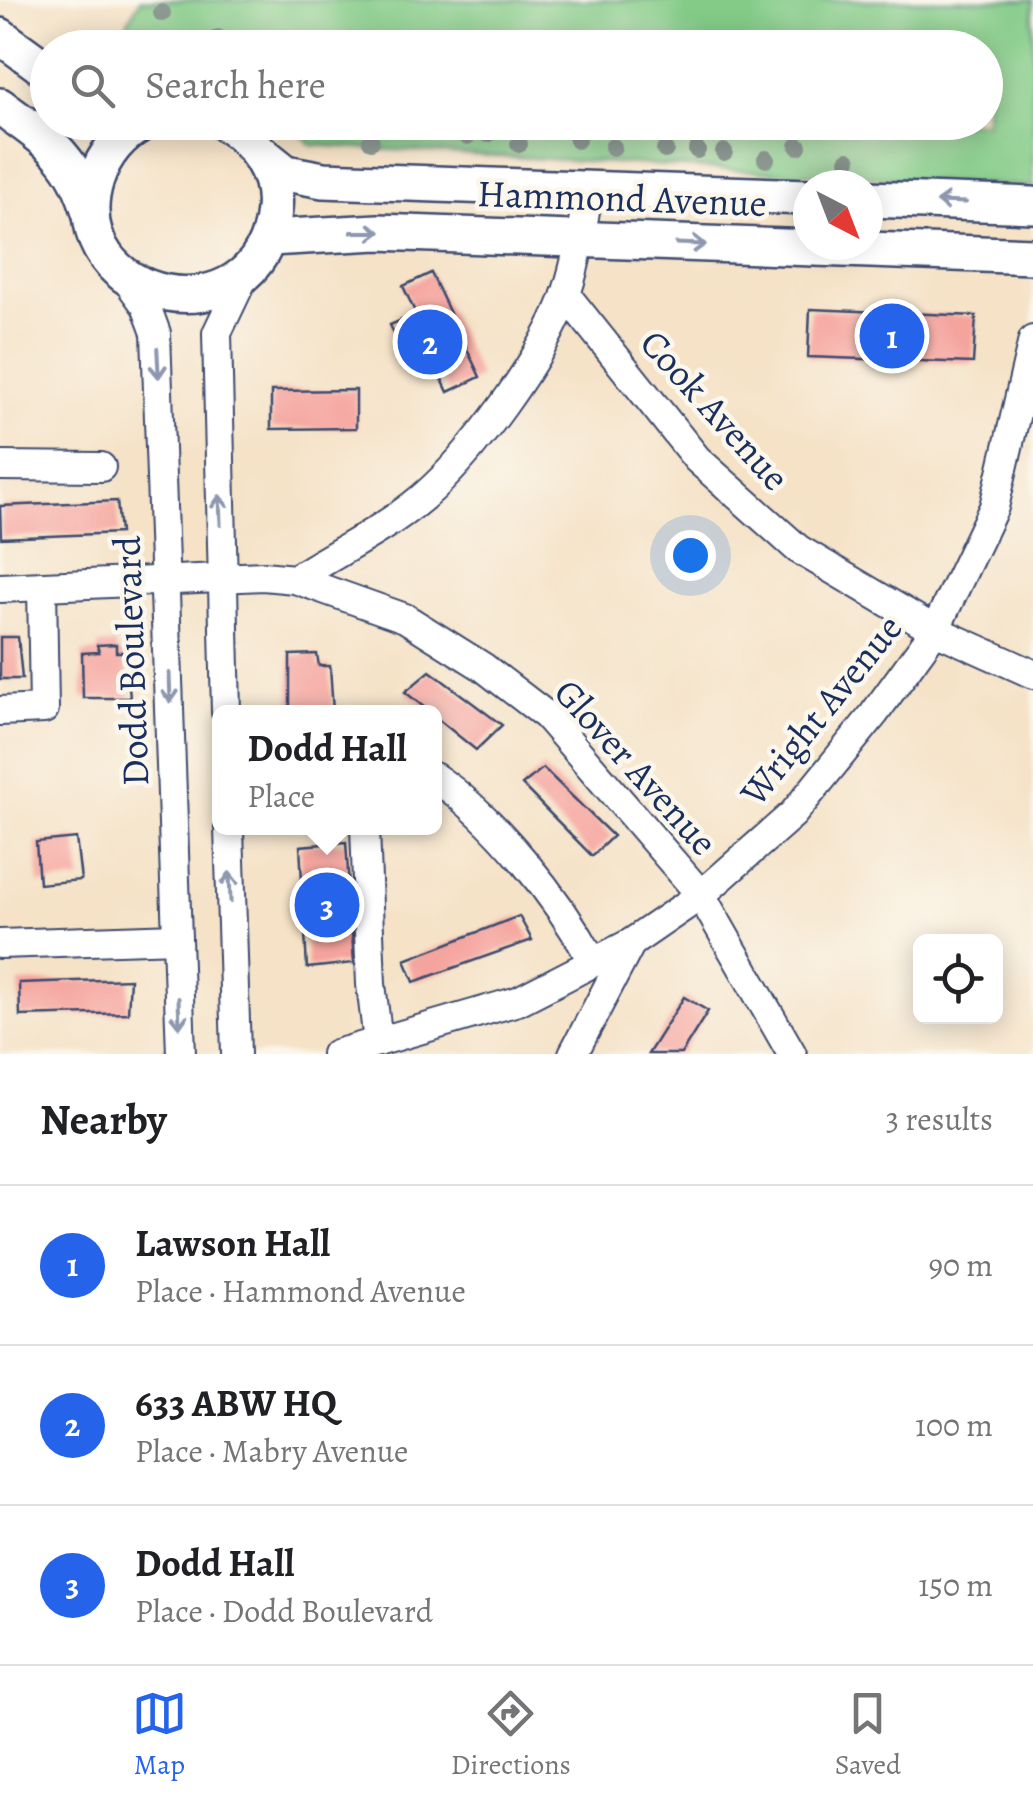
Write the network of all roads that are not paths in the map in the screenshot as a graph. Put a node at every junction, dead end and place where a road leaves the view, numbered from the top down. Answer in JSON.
{"nodes":[{"id":1,"x":0,"y":36,"type":"edge"},
{"id":2,"x":30,"y":58,"type":"edge"},
{"id":3,"x":0,"y":106,"type":"edge"},
{"id":4,"x":30,"y":128,"type":"edge"},
{"id":5,"x":47,"y":140,"type":"edge"},
{"id":6,"x":119,"y":140,"type":"edge"},
{"id":7,"x":247,"y":140,"type":"edge"},
{"id":8,"x":256,"y":149,"type":"junction"},
{"id":9,"x":589,"y":188,"type":"junction"},
{"id":10,"x":793,"y":196,"type":"edge"},
{"id":11,"x":883,"y":200,"type":"edge"},
{"id":12,"x":1033,"y":206,"type":"edge"},
{"id":13,"x":92,"y":220,"type":"junction"},
{"id":14,"x":269,"y":238,"type":"junction"},
{"id":15,"x":580,"y":239,"type":"junction"},
{"id":16,"x":1033,"y":256,"type":"edge"},
{"id":17,"x":246,"y":272,"type":"junction"},
{"id":18,"x":124,"y":275,"type":"junction"},
{"id":19,"x":566,"y":295,"type":"junction"},
{"id":20,"x":1033,"y":340,"type":"edge"},
{"id":21,"x":0,"y":466,"type":"edge"},
{"id":22,"x":100,"y":466,"type":"dead end"},
{"id":23,"x":222,"y":578,"type":"junction"},
{"id":24,"x":295,"y":579,"type":"junction"},
{"id":25,"x":166,"y":581,"type":"junction"},
{"id":26,"x":42,"y":586,"type":"junction"},
{"id":27,"x":0,"y":588,"type":"edge"},
{"id":28,"x":935,"y":630,"type":"junction"},
{"id":29,"x":1033,"y":674,"type":"edge"},
{"id":30,"x":226,"y":705,"type":"edge"},
{"id":31,"x":0,"y":711,"type":"edge"},
{"id":32,"x":442,"y":782,"type":"edge"},
{"id":33,"x":229,"y":835,"type":"edge"},
{"id":34,"x":365,"y":835,"type":"edge"},
{"id":35,"x":701,"y":895,"type":"junction"},
{"id":36,"x":177,"y":938,"type":"junction"},
{"id":37,"x":631,"y":942,"type":"junction"},
{"id":38,"x":0,"y":944,"type":"edge"},
{"id":39,"x":592,"y":962,"type":"junction"},
{"id":40,"x":378,"y":1042,"type":"junction"},
{"id":41,"x":344,"y":1053,"type":"edge"},
{"id":42,"x":181,"y":1054,"type":"edge"},
{"id":43,"x":236,"y":1054,"type":"edge"},
{"id":44,"x":573,"y":1054,"type":"edge"},
{"id":45,"x":792,"y":1054,"type":"edge"}],
"edges":[{"from":1,"to":2,"type":"main road"},
{"from":3,"to":4,"type":"main road"},
{"from":5,"to":13,"type":"main road"},
{"from":6,"to":13,"type":"main road"},
{"from":7,"to":8,"type":"main road","name":"Hammond Avenue"},
{"from":8,"to":9,"type":"main road","name":"Hammond Avenue"},
{"from":8,"to":14,"type":"main road"},
{"from":9,"to":10,"type":"main road","name":"Hammond Avenue"},
{"from":9,"to":15,"type":"street"},
{"from":12,"to":11,"type":"main road","one_way":true},
{"from":13,"to":18,"type":"main road"},
{"from":14,"to":15,"type":"main road","name":"Hammond Avenue","one_way":true},
{"from":14,"to":17,"type":"main road"},
{"from":15,"to":16,"type":"main road","name":"Hammond Avenue","one_way":true},
{"from":15,"to":19,"type":"street"},
{"from":17,"to":18,"type":"main road"},
{"from":23,"to":17,"type":"street","one_way":true},
{"from":18,"to":25,"type":"street","name":"Dodd Boulevard","one_way":true},
{"from":19,"to":24,"type":"street"},
{"from":19,"to":28,"type":"street","name":"Cook Avenue"},
{"from":20,"to":28,"type":"street","name":"Wright Avenue"},
{"from":21,"to":22,"type":"street"},
{"from":23,"to":24,"type":"street","name":"Glover Avenue"},
{"from":23,"to":25,"type":"street","name":"Glover Avenue"},
{"from":23,"to":30,"type":"street"},
{"from":24,"to":35,"type":"street","name":"Glover Avenue"},
{"from":25,"to":26,"type":"street","name":"Glover Avenue"},
{"from":25,"to":36,"type":"street","name":"Dodd Boulevard","one_way":true},
{"from":26,"to":27,"type":"street","name":"Glover Avenue"},
{"from":26,"to":31,"type":"street"},
{"from":28,"to":29,"type":"street","name":"Cook Avenue"},
{"from":28,"to":35,"type":"street","name":"Wright Avenue"},
{"from":32,"to":39,"type":"street"},
{"from":43,"to":33,"type":"street","one_way":true},
{"from":34,"to":40,"type":"street"},
{"from":35,"to":37,"type":"street","name":"Wright Avenue"},
{"from":35,"to":45,"type":"street","name":"Glover Avenue"},
{"from":36,"to":38,"type":"street"},
{"from":36,"to":42,"type":"street","name":"Dodd Boulevard","one_way":true},
{"from":37,"to":39,"type":"street","name":"Wright Avenue"},
{"from":37,"to":44,"type":"street"},
{"from":39,"to":40,"type":"street","name":"Wright Avenue"},
{"from":40,"to":41,"type":"street","name":"Wright Avenue"}]}
